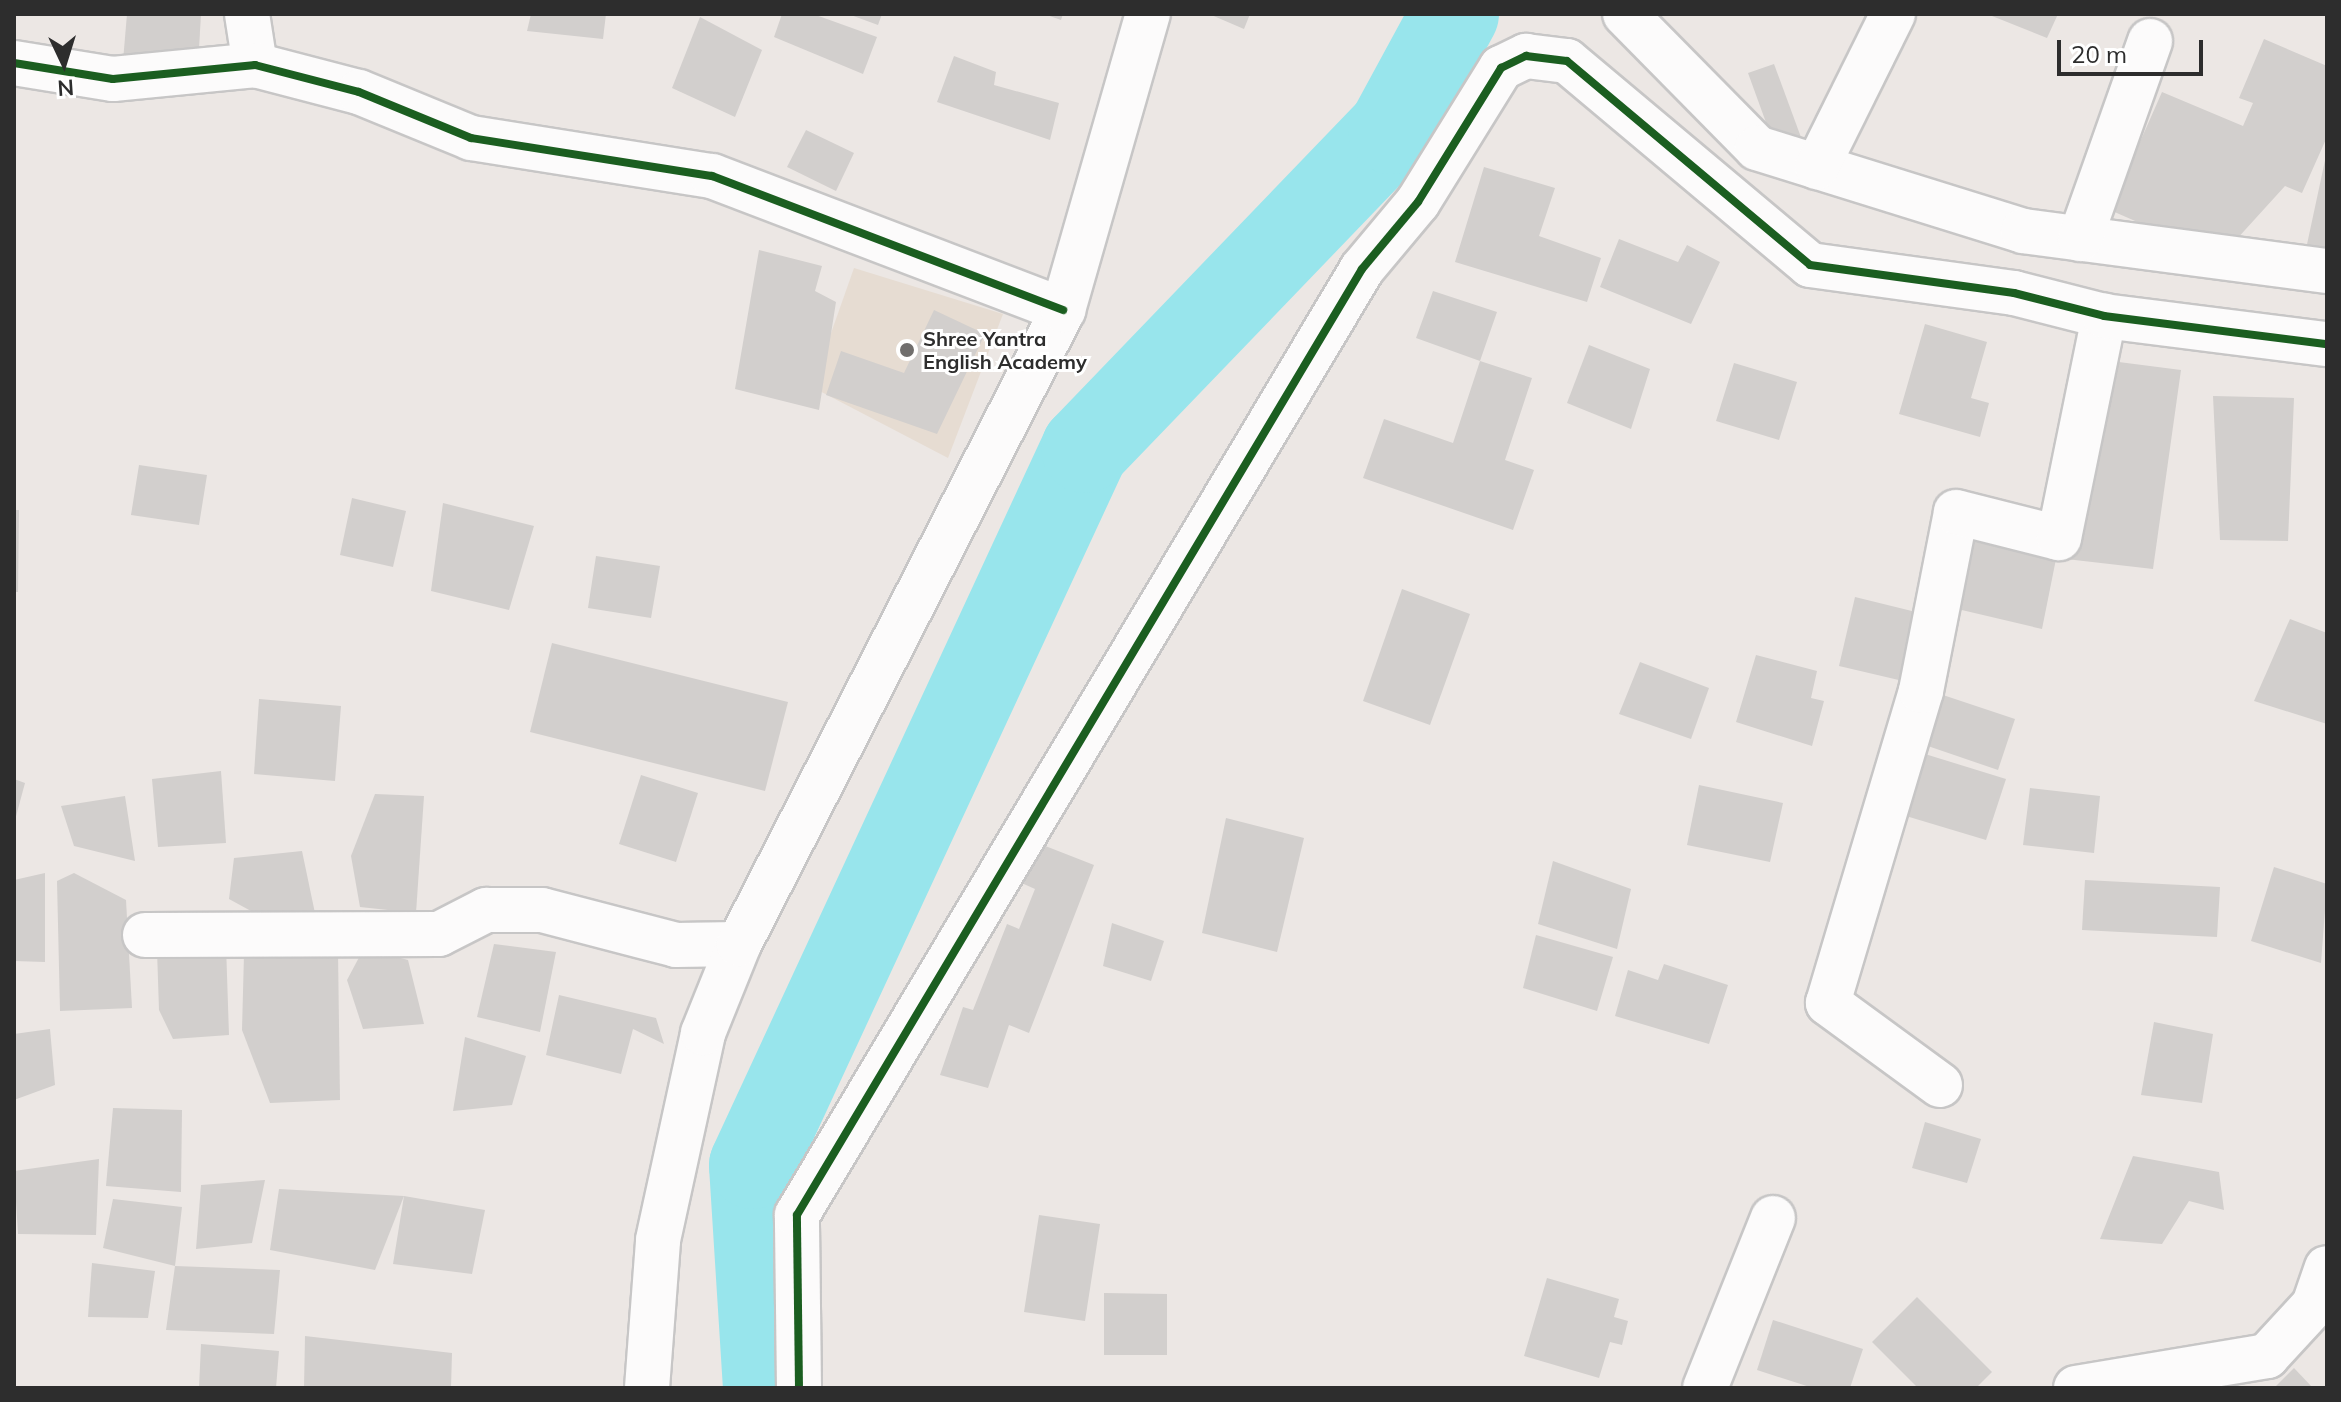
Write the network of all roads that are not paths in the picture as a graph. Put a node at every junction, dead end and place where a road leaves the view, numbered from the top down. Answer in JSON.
{"nodes":[{"id":1,"x":247,"y":14,"type":"edge"},
{"id":2,"x":1148,"y":14,"type":"edge"},
{"id":3,"x":1625,"y":14,"type":"edge"},
{"id":4,"x":1893,"y":14,"type":"edge"},
{"id":5,"x":2150,"y":41,"type":"dead end"},
{"id":6,"x":14,"y":63,"type":"edge"},
{"id":7,"x":255,"y":65,"type":"junction"},
{"id":8,"x":1817,"y":167,"type":"junction"},
{"id":9,"x":2023,"y":231,"type":"junction"},
{"id":10,"x":2080,"y":239,"type":"junction"},
{"id":11,"x":2327,"y":271,"type":"edge"},
{"id":12,"x":2014,"y":293,"type":"junction"},
{"id":13,"x":1063,"y":310,"type":"junction"},
{"id":14,"x":2104,"y":316,"type":"junction"},
{"id":15,"x":2327,"y":344,"type":"edge"},
{"id":16,"x":145,"y":935,"type":"dead end"},
{"id":17,"x":739,"y":944,"type":"junction"},
{"id":18,"x":1940,"y":1085,"type":"dead end"},
{"id":19,"x":1773,"y":1218,"type":"dead end"},
{"id":20,"x":2327,"y":1268,"type":"edge"},
{"id":21,"x":647,"y":1388,"type":"edge"},
{"id":22,"x":799,"y":1388,"type":"edge"},
{"id":23,"x":1705,"y":1388,"type":"edge"},
{"id":24,"x":2076,"y":1388,"type":"edge"}],
"edges":[{"from":1,"to":7,"type":"street"},
{"from":2,"to":13,"type":"street"},
{"from":3,"to":8,"type":"street"},
{"from":4,"to":8,"type":"street"},
{"from":5,"to":10,"type":"street"},
{"from":6,"to":7,"type":"street"},
{"from":7,"to":13,"type":"street"},
{"from":8,"to":9,"type":"street"},
{"from":9,"to":10,"type":"street"},
{"from":9,"to":12,"type":"street"},
{"from":10,"to":11,"type":"street"},
{"from":12,"to":14,"type":"street"},
{"from":12,"to":22,"type":"street"},
{"from":13,"to":17,"type":"street"},
{"from":14,"to":15,"type":"street"},
{"from":14,"to":18,"type":"street"},
{"from":16,"to":17,"type":"street"},
{"from":17,"to":21,"type":"street"},
{"from":19,"to":23,"type":"street"},
{"from":20,"to":24,"type":"street"}]}
